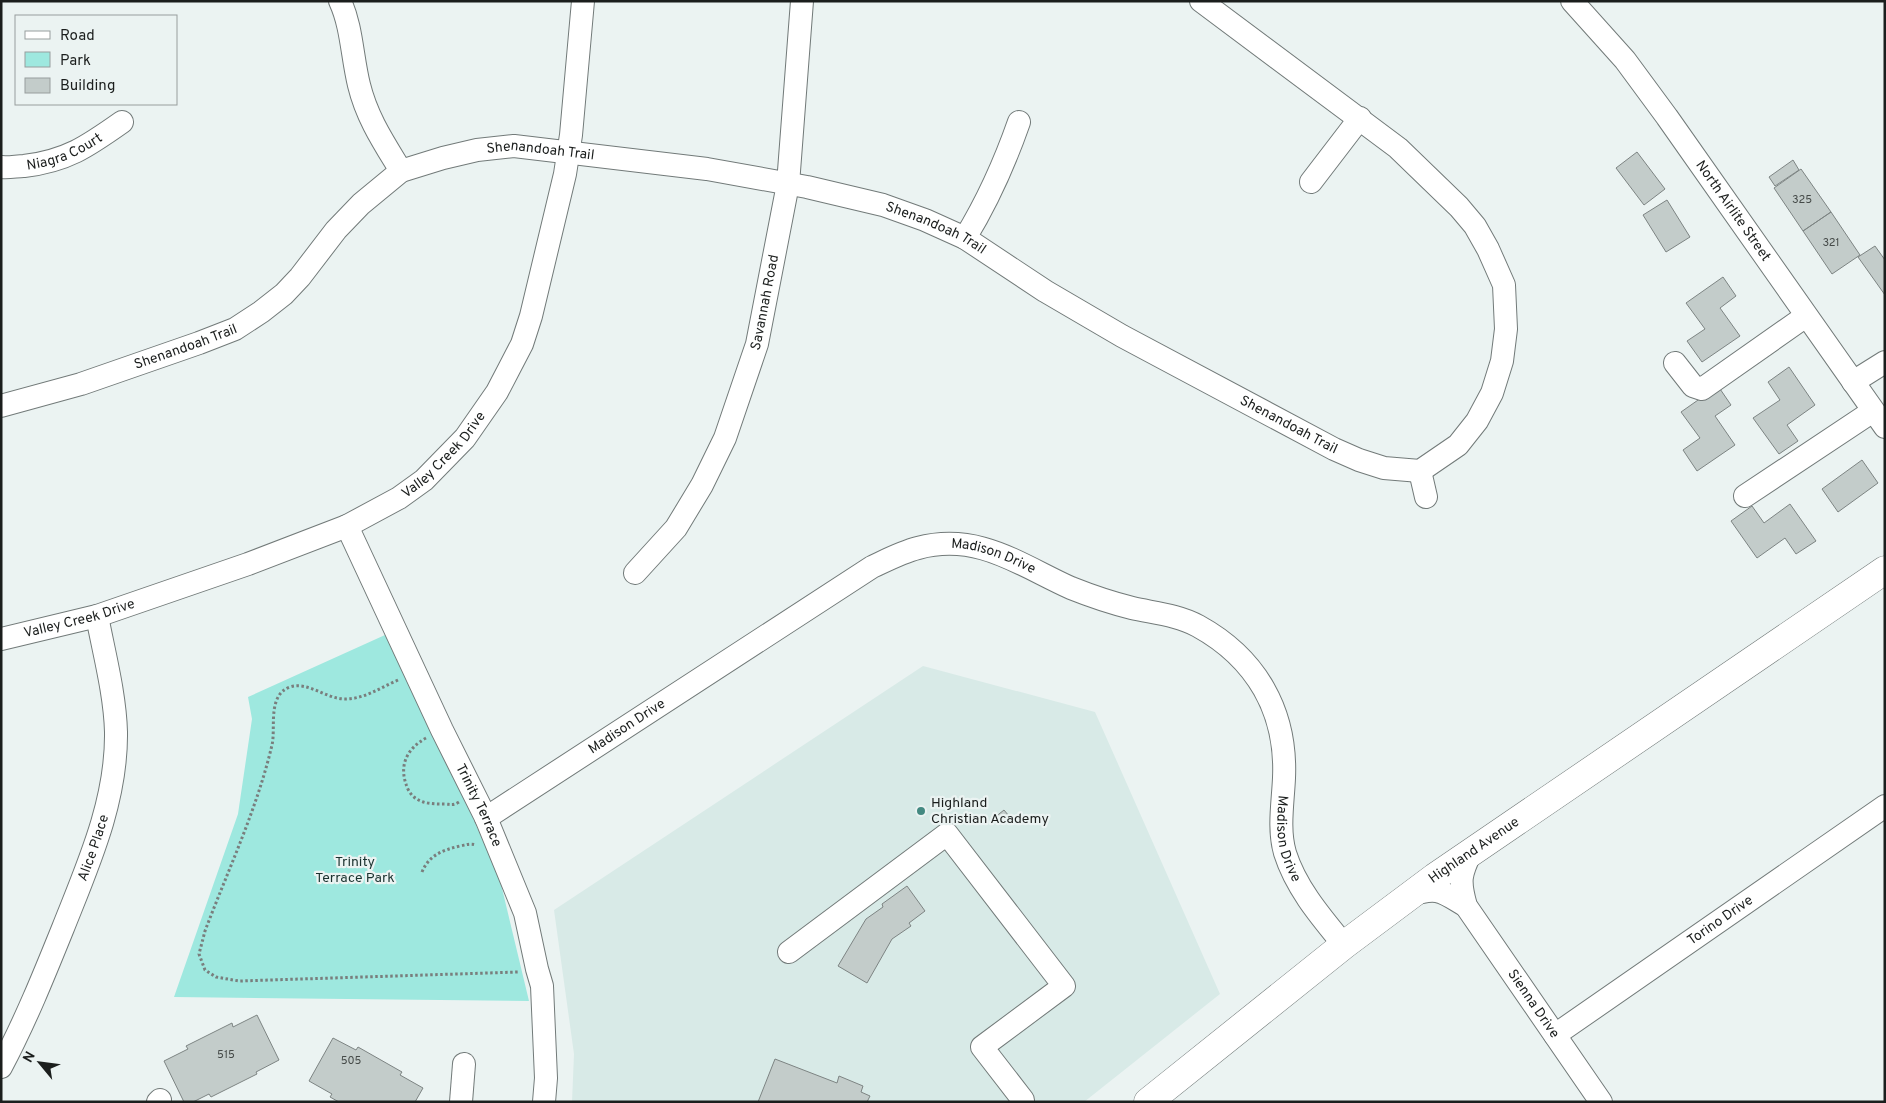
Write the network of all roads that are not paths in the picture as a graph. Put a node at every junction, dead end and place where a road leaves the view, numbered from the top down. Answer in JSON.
{"nodes":[{"id":1,"x":340,"y":1,"type":"edge"},
{"id":2,"x":583,"y":1,"type":"edge"},
{"id":3,"x":802,"y":1,"type":"edge"},
{"id":4,"x":1201,"y":1,"type":"edge"},
{"id":5,"x":1572,"y":1,"type":"edge"},
{"id":6,"x":1360,"y":118,"type":"junction"},
{"id":7,"x":122,"y":122,"type":"dead end"},
{"id":8,"x":1019,"y":122,"type":"dead end"},
{"id":9,"x":569,"y":152,"type":"junction"},
{"id":10,"x":1,"y":167,"type":"edge"},
{"id":11,"x":401,"y":172,"type":"junction"},
{"id":12,"x":1311,"y":182,"type":"dead end"},
{"id":13,"x":788,"y":184,"type":"junction"},
{"id":14,"x":965,"y":238,"type":"junction"},
{"id":15,"x":1806,"y":316,"type":"junction"},
{"id":16,"x":1885,"y":362,"type":"edge"},
{"id":17,"x":1675,"y":363,"type":"dead end"},
{"id":18,"x":1853,"y":382,"type":"junction"},
{"id":19,"x":1,"y":406,"type":"edge"},
{"id":20,"x":1879,"y":419,"type":"edge"},
{"id":21,"x":1420,"y":471,"type":"junction"},
{"id":22,"x":1745,"y":496,"type":"dead end"},
{"id":23,"x":1426,"y":497,"type":"dead end"},
{"id":24,"x":347,"y":526,"type":"junction"},
{"id":25,"x":1885,"y":570,"type":"edge"},
{"id":26,"x":635,"y":573,"type":"dead end"},
{"id":27,"x":97,"y":616,"type":"junction"},
{"id":28,"x":1,"y":640,"type":"edge"},
{"id":29,"x":1885,"y":806,"type":"edge"},
{"id":30,"x":486,"y":818,"type":"junction"},
{"id":31,"x":1471,"y":852,"type":"junction"},
{"id":32,"x":1410,"y":895,"type":"junction"},
{"id":33,"x":1466,"y":906,"type":"junction"},
{"id":34,"x":1344,"y":944,"type":"junction"},
{"id":35,"x":789,"y":952,"type":"dead end"},
{"id":36,"x":1556,"y":1036,"type":"junction"},
{"id":37,"x":464,"y":1064,"type":"dead end"},
{"id":38,"x":1,"y":1066,"type":"edge"},
{"id":39,"x":461,"y":1102,"type":"edge"},
{"id":40,"x":544,"y":1102,"type":"edge"},
{"id":41,"x":1021,"y":1102,"type":"edge"},
{"id":42,"x":1148,"y":1102,"type":"edge"},
{"id":43,"x":1601,"y":1102,"type":"edge"}],
"edges":[{"from":1,"to":11,"type":"street"},
{"from":2,"to":9,"type":"street","name":"Valley Creek Drive"},
{"from":3,"to":13,"type":"street","name":"Savannah Road"},
{"from":4,"to":6,"type":"street"},
{"from":5,"to":15,"type":"street","name":"North Airlite Street"},
{"from":6,"to":12,"type":"street"},
{"from":6,"to":21,"type":"street"},
{"from":7,"to":10,"type":"street","name":"Niagra Court"},
{"from":8,"to":14,"type":"street"},
{"from":9,"to":11,"type":"street","name":"Shenandoah Trail"},
{"from":9,"to":13,"type":"street","name":"Shenandoah Trail"},
{"from":9,"to":24,"type":"street","name":"Valley Creek Drive"},
{"from":11,"to":19,"type":"street","name":"Shenandoah Trail"},
{"from":13,"to":14,"type":"street","name":"Shenandoah Trail"},
{"from":13,"to":26,"type":"street","name":"Savannah Road"},
{"from":14,"to":21,"type":"street","name":"Shenandoah Trail"},
{"from":15,"to":17,"type":"street"},
{"from":15,"to":18,"type":"street","name":"North Airlite Street"},
{"from":16,"to":18,"type":"street"},
{"from":18,"to":20,"type":"street","name":"North Airlite Street"},
{"from":20,"to":22,"type":"street"},
{"from":21,"to":23,"type":"street"},
{"from":24,"to":27,"type":"street","name":"Valley Creek Drive"},
{"from":24,"to":30,"type":"street","name":"Trinity Terrace"},
{"from":25,"to":31,"type":"main road","name":"Highland Avenue"},
{"from":27,"to":28,"type":"street","name":"Valley Creek Drive"},
{"from":27,"to":38,"type":"street","name":"Alice Place"},
{"from":29,"to":36,"type":"street","name":"Torino Drive"},
{"from":30,"to":34,"type":"street","name":"Madison Drive"},
{"from":30,"to":40,"type":"street","name":"Trinity Terrace"},
{"from":31,"to":32,"type":"main road","name":"Highland Avenue"},
{"from":31,"to":33,"type":"street"},
{"from":32,"to":33,"type":"street"},
{"from":32,"to":34,"type":"main road","name":"Highland Avenue"},
{"from":33,"to":36,"type":"street","name":"Sienna Drive"},
{"from":34,"to":42,"type":"main road","name":"Highland Avenue"},
{"from":35,"to":41,"type":"street"},
{"from":36,"to":43,"type":"street","name":"Sienna Drive"},
{"from":37,"to":39,"type":"street"}]}
